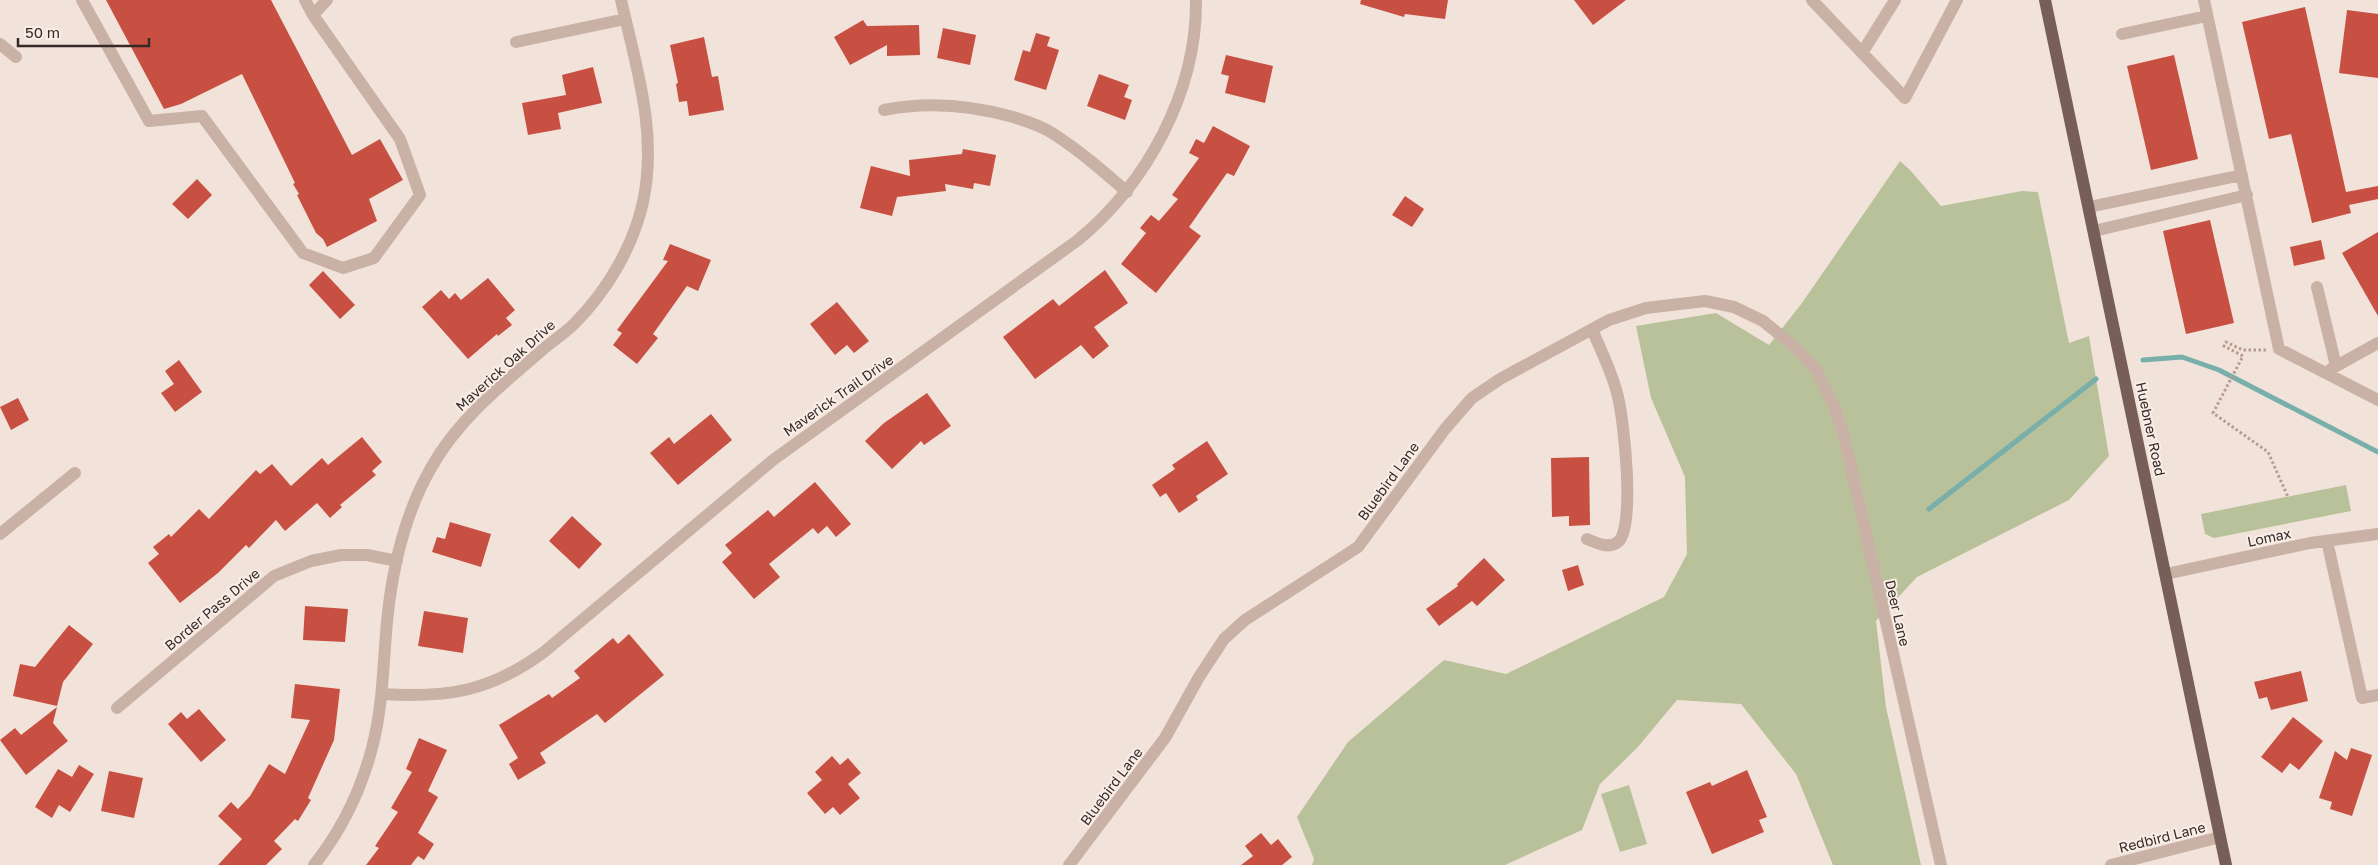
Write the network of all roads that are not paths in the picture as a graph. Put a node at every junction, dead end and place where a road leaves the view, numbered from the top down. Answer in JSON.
{"nodes":[{"id":1,"x":82,"y":0,"type":"edge"},
{"id":2,"x":305,"y":0,"type":"edge"},
{"id":3,"x":327,"y":0,"type":"edge"},
{"id":4,"x":621,"y":0,"type":"edge"},
{"id":5,"x":1196,"y":0,"type":"edge"},
{"id":6,"x":1812,"y":0,"type":"edge"},
{"id":7,"x":1895,"y":0,"type":"edge"},
{"id":8,"x":1957,"y":0,"type":"edge"},
{"id":9,"x":2045,"y":0,"type":"edge"},
{"id":10,"x":2204,"y":0,"type":"edge"},
{"id":11,"x":313,"y":15,"type":"junction"},
{"id":12,"x":2207,"y":16,"type":"junction"},
{"id":13,"x":626,"y":19,"type":"junction"},
{"id":14,"x":2122,"y":34,"type":"dead end"},
{"id":15,"x":516,"y":42,"type":"dead end"},
{"id":16,"x":0,"y":44,"type":"edge"},
{"id":17,"x":1862,"y":53,"type":"junction"},
{"id":18,"x":16,"y":57,"type":"dead end"},
{"id":19,"x":884,"y":110,"type":"dead end"},
{"id":20,"x":2242,"y":175,"type":"junction"},
{"id":21,"x":1127,"y":192,"type":"junction"},
{"id":22,"x":2247,"y":195,"type":"junction"},
{"id":23,"x":2089,"y":207,"type":"junction"},
{"id":24,"x":2094,"y":231,"type":"junction"},
{"id":25,"x":2317,"y":287,"type":"dead end"},
{"id":26,"x":1592,"y":330,"type":"junction"},
{"id":27,"x":2378,"y":342,"type":"edge"},
{"id":28,"x":2336,"y":366,"type":"junction"},
{"id":29,"x":1816,"y":371,"type":"joint"},
{"id":30,"x":2324,"y":372,"type":"junction"},
{"id":31,"x":2378,"y":400,"type":"edge"},
{"id":32,"x":75,"y":473,"type":"dead end"},
{"id":33,"x":0,"y":534,"type":"edge"},
{"id":34,"x":2378,"y":534,"type":"edge"},
{"id":35,"x":1587,"y":539,"type":"dead end"},
{"id":36,"x":2327,"y":541,"type":"junction"},
{"id":37,"x":397,"y":562,"type":"junction"},
{"id":38,"x":2166,"y":574,"type":"junction"},
{"id":39,"x":382,"y":694,"type":"junction"},
{"id":40,"x":2378,"y":695,"type":"edge"},
{"id":41,"x":117,"y":708,"type":"dead end"},
{"id":42,"x":2220,"y":838,"type":"junction"},
{"id":43,"x":314,"y":865,"type":"edge"},
{"id":44,"x":1070,"y":865,"type":"edge"},
{"id":45,"x":1941,"y":865,"type":"edge"},
{"id":46,"x":2111,"y":865,"type":"edge"},
{"id":47,"x":2226,"y":865,"type":"edge"}],
"edges":[{"from":1,"to":11,"type":"street"},
{"from":2,"to":11,"type":"street"},
{"from":3,"to":11,"type":"street"},
{"from":4,"to":13,"type":"street","name":"Maverick Oak Drive"},
{"from":5,"to":21,"type":"street","name":"Maverick Trail Drive"},
{"from":6,"to":17,"type":"street"},
{"from":7,"to":17,"type":"street"},
{"from":8,"to":17,"type":"street"},
{"from":9,"to":23,"type":"main road","name":"Huebner Road"},
{"from":10,"to":12,"type":"street"},
{"from":12,"to":14,"type":"street"},
{"from":12,"to":20,"type":"street"},
{"from":13,"to":15,"type":"street"},
{"from":13,"to":37,"type":"street","name":"Maverick Oak Drive"},
{"from":16,"to":18,"type":"street"},
{"from":19,"to":21,"type":"street"},
{"from":20,"to":22,"type":"street"},
{"from":20,"to":23,"type":"street"},
{"from":21,"to":39,"type":"street","name":"Maverick Trail Drive"},
{"from":22,"to":24,"type":"street"},
{"from":22,"to":30,"type":"street"},
{"from":23,"to":24,"type":"main road","name":"Huebner Road"},
{"from":24,"to":38,"type":"main road","name":"Huebner Road"},
{"from":25,"to":28,"type":"street"},
{"from":26,"to":29,"type":"street","name":"Bluebird Lane"},
{"from":26,"to":35,"type":"street"},
{"from":26,"to":44,"type":"street","name":"Bluebird Lane"},
{"from":27,"to":28,"type":"street"},
{"from":28,"to":30,"type":"street"},
{"from":29,"to":45,"type":"street","name":"Deer Lane"},
{"from":30,"to":31,"type":"street"},
{"from":32,"to":33,"type":"street"},
{"from":34,"to":36,"type":"street","name":"Lomax"},
{"from":36,"to":38,"type":"street","name":"Lomax"},
{"from":36,"to":40,"type":"street"},
{"from":37,"to":39,"type":"street","name":"Maverick Oak Drive"},
{"from":37,"to":41,"type":"street","name":"Border Pass Drive"},
{"from":38,"to":42,"type":"main road","name":"Huebner Road"},
{"from":39,"to":43,"type":"street","name":"Maverick Oak Drive"},
{"from":42,"to":46,"type":"street","name":"Redbird Lane"},
{"from":42,"to":47,"type":"main road","name":"Huebner Road"}]}
